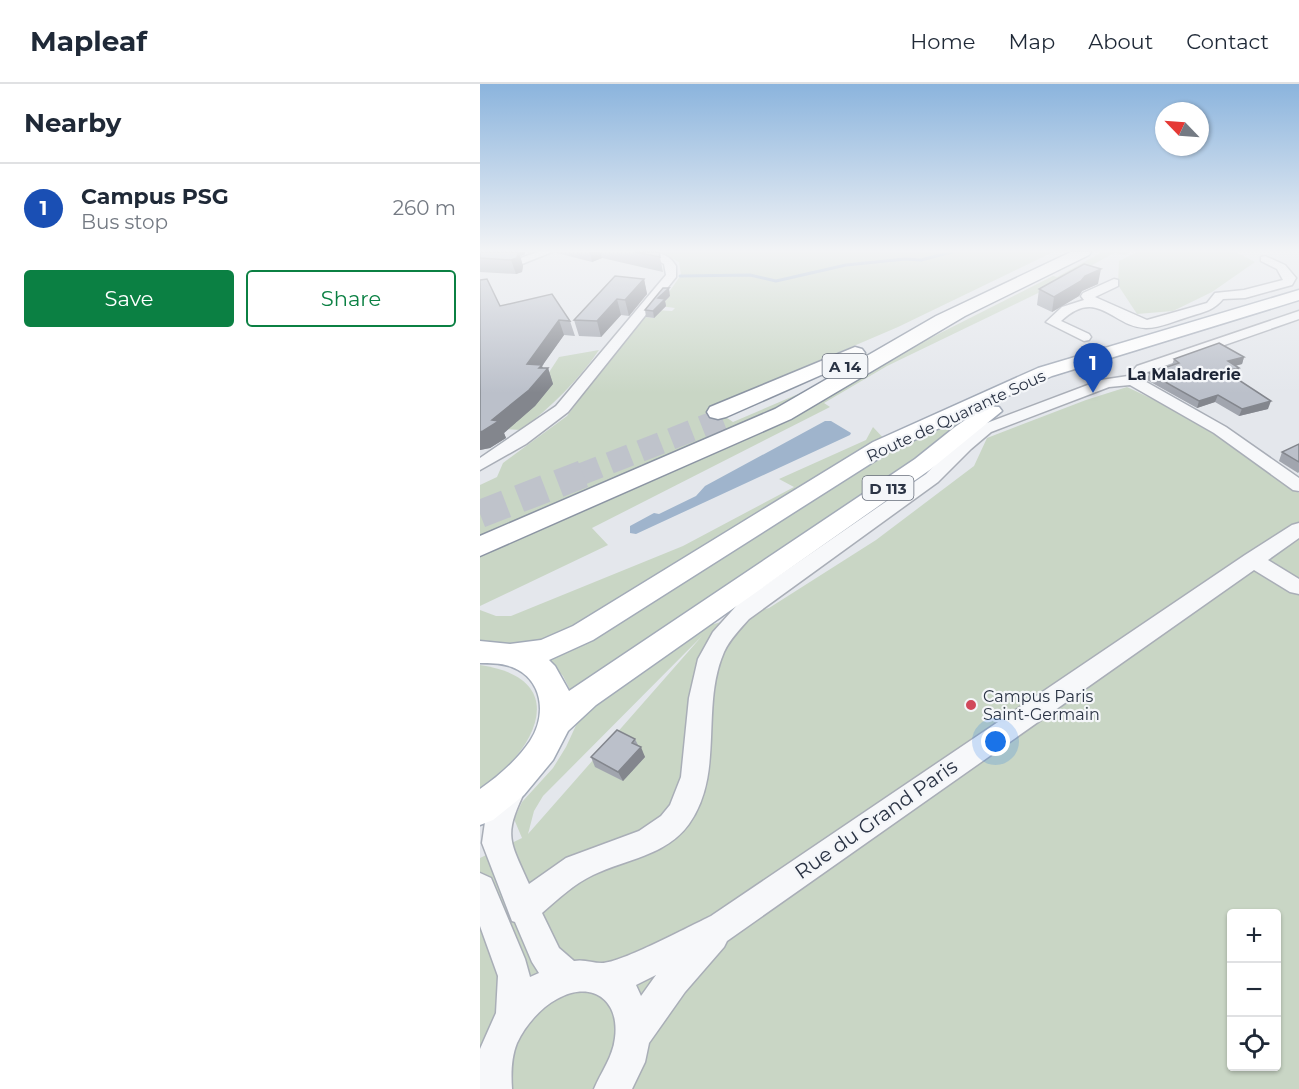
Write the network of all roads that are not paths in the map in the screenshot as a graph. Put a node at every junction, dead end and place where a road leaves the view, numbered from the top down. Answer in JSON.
{"nodes":[{"id":1,"x":652,"y":299,"type":"edge"},
{"id":2,"x":970,"y":299,"type":"edge"},
{"id":3,"x":986,"y":299,"type":"edge"},
{"id":4,"x":1090,"y":299,"type":"edge"},
{"id":5,"x":1217,"y":299,"type":"edge"},
{"id":6,"x":1223,"y":299,"type":"edge"},
{"id":7,"x":1260,"y":299,"type":"edge"},
{"id":8,"x":1282,"y":299,"type":"edge"},
{"id":9,"x":1299,"y":302,"type":"edge"},
{"id":10,"x":1095,"y":303,"type":"junction"},
{"id":11,"x":1299,"y":308,"type":"edge"},
{"id":12,"x":1239,"y":309,"type":"junction"},
{"id":13,"x":961,"y":311,"type":"junction"},
{"id":14,"x":1299,"y":315,"type":"edge"},
{"id":15,"x":1084,"y":337,"type":"dead end"},
{"id":16,"x":1132,"y":380,"type":"junction"},
{"id":17,"x":482,"y":462,"type":"edge"},
{"id":18,"x":1299,"y":486,"type":"edge"},
{"id":19,"x":1299,"y":529,"type":"edge"},
{"id":20,"x":480,"y":547,"type":"edge"},
{"id":21,"x":1252,"y":560,"type":"junction"},
{"id":22,"x":1298,"y":587,"type":"dead end"},
{"id":23,"x":495,"y":654,"type":"edge"},
{"id":24,"x":554,"y":724,"type":"junction"},
{"id":25,"x":514,"y":783,"type":"junction"},
{"id":26,"x":480,"y":808,"type":"edge"},
{"id":27,"x":480,"y":888,"type":"edge"},
{"id":28,"x":523,"y":910,"type":"junction"},
{"id":29,"x":722,"y":927,"type":"junction"},
{"id":30,"x":569,"y":978,"type":"junction"},
{"id":31,"x":603,"y":979,"type":"junction"},
{"id":32,"x":633,"y":1036,"type":"junction"},
{"id":33,"x":497,"y":1042,"type":"edge"},
{"id":34,"x":494,"y":1089,"type":"edge"},
{"id":35,"x":612,"y":1089,"type":"edge"}],
"edges":[{"from":1,"to":17,"type":"street"},
{"from":2,"to":13,"type":"highway","number":"A 14"},
{"from":3,"to":13,"type":"highway","number":"A 14"},
{"from":4,"to":10,"type":"street"},
{"from":5,"to":10,"type":"street"},
{"from":6,"to":12,"type":"street"},
{"from":7,"to":12,"type":"main road"},
{"from":8,"to":12,"type":"main road","name":"Route de Quarante Sous","number":"D 113"},
{"from":9,"to":12,"type":"main road","name":"Route de Quarante Sous","number":"D 113"},
{"from":10,"to":15,"type":"street"},
{"from":11,"to":12,"type":"main road"},
{"from":12,"to":23,"type":"main road","name":"Route de Quarante Sous","number":"D 113"},
{"from":12,"to":24,"type":"main road","name":"Route de Quarante Sous","number":"D 113"},
{"from":13,"to":20,"type":"highway"},
{"from":14,"to":16,"type":"street"},
{"from":16,"to":18,"type":"street"},
{"from":16,"to":28,"type":"street"},
{"from":19,"to":21,"type":"street","name":"Rue du Grand Paris"},
{"from":21,"to":22,"type":"street"},
{"from":21,"to":29,"type":"street","name":"Rue du Grand Paris"},
{"from":23,"to":24,"type":"main road","name":"Route de Quarante Sous"},
{"from":24,"to":25,"type":"main road","name":"Route de Quarante Sous"},
{"from":25,"to":26,"type":"main road","name":"Route de Quarante Sous"},
{"from":25,"to":28,"type":"street"},
{"from":27,"to":33,"type":"street"},
{"from":28,"to":30,"type":"street"},
{"from":29,"to":31,"type":"street","name":"Rue du Grand Paris"},
{"from":29,"to":32,"type":"street","name":"Rue du Grand Paris"},
{"from":30,"to":31,"type":"street","name":"Rue du Grand Paris"},
{"from":30,"to":33,"type":"street"},
{"from":31,"to":32,"type":"street"},
{"from":32,"to":35,"type":"street"},
{"from":33,"to":34,"type":"street"}]}
